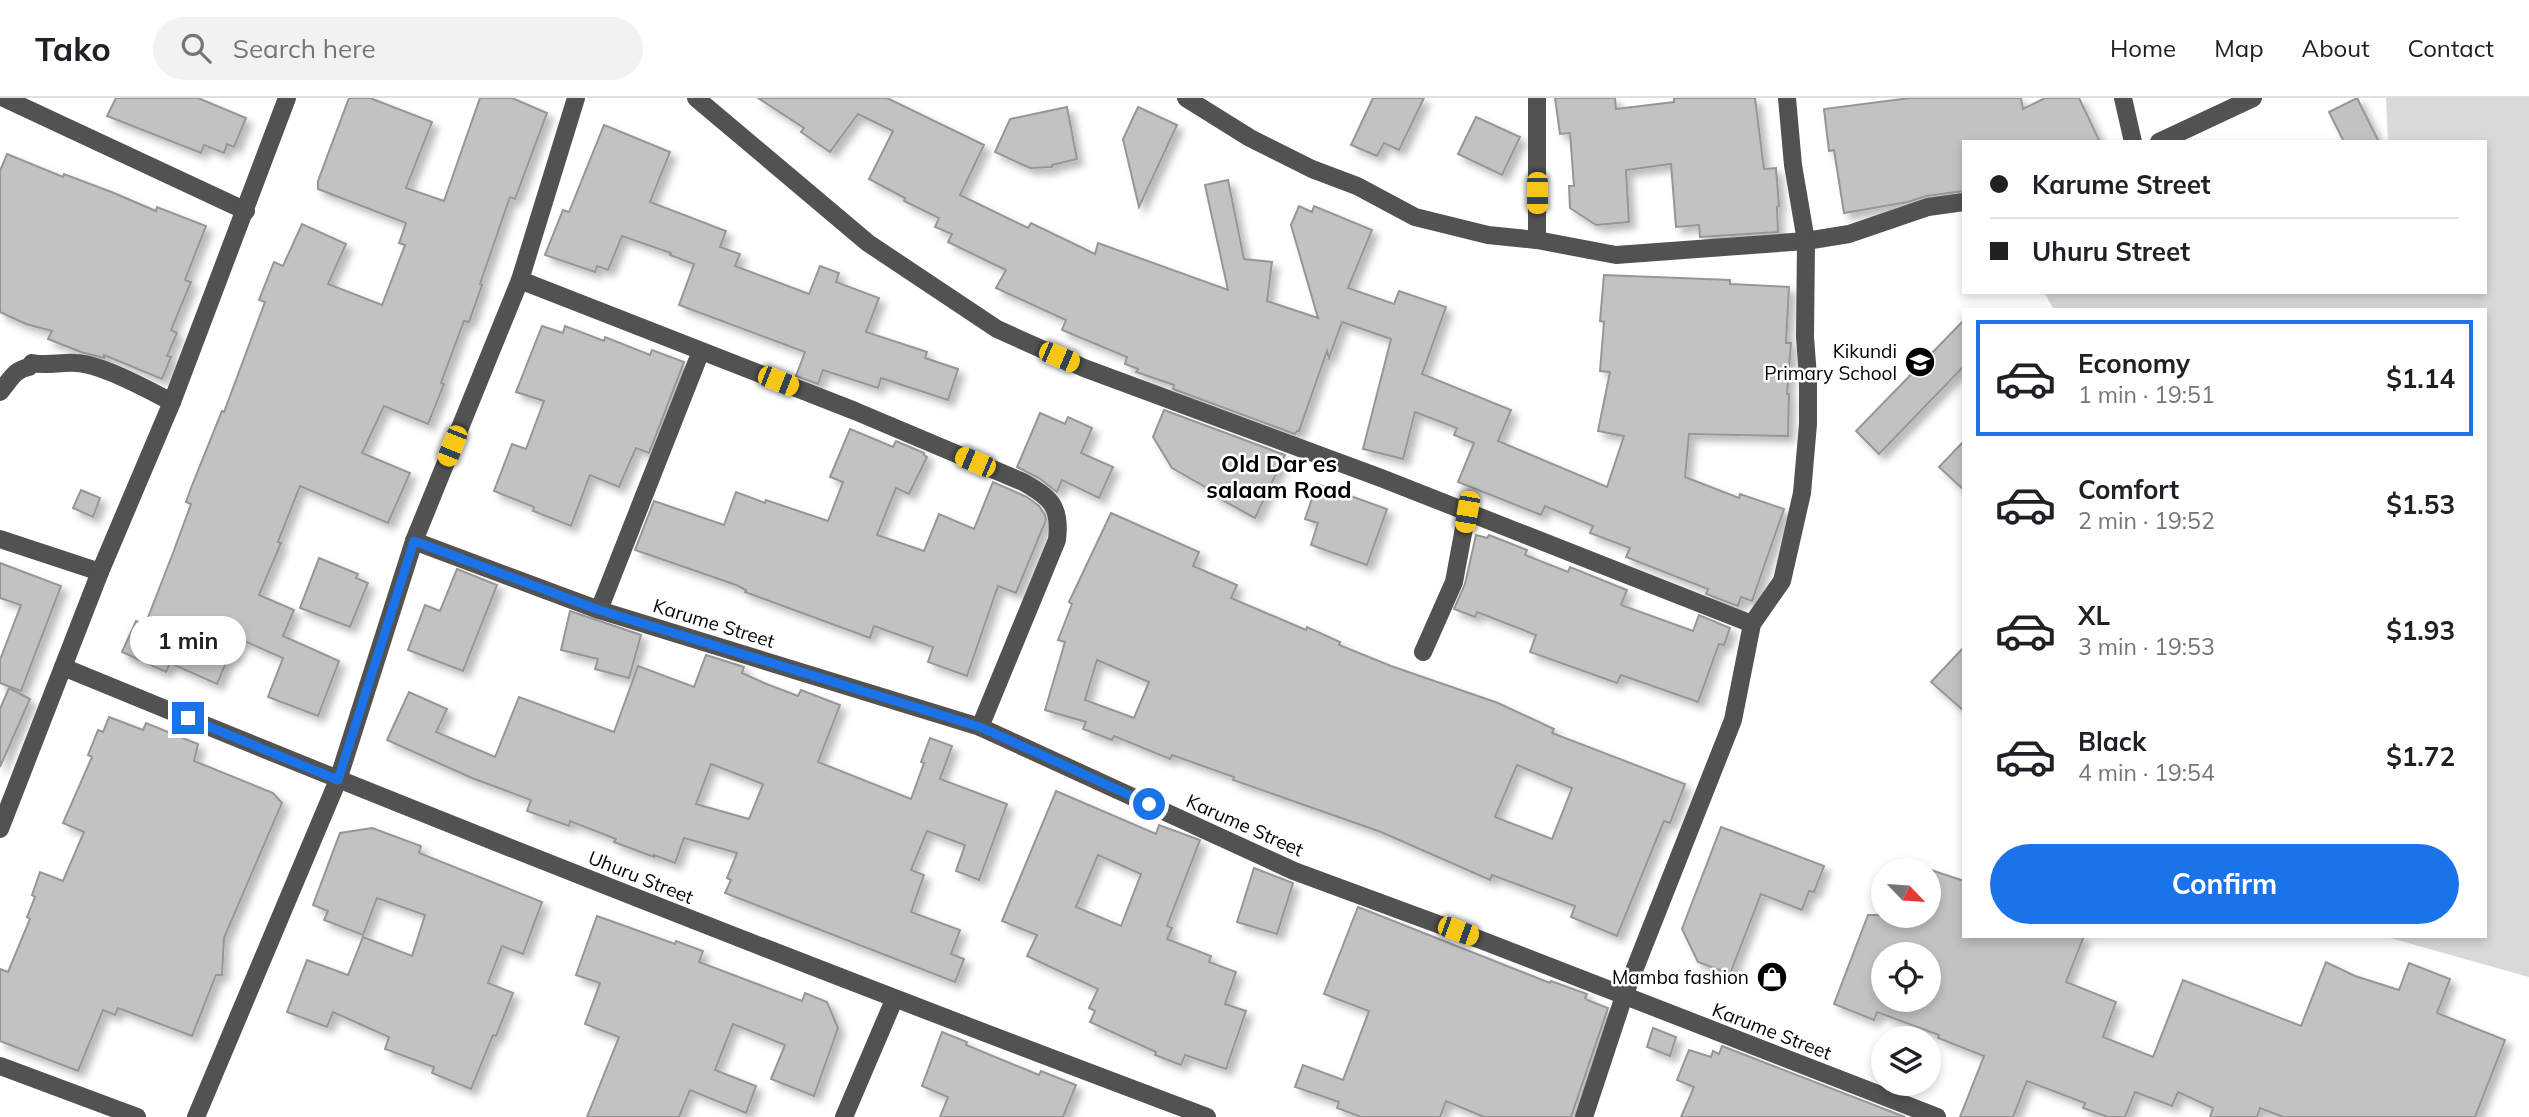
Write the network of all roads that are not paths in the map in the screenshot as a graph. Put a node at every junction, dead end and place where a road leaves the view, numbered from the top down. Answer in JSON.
{"nodes":[{"id":1,"x":4,"y":98,"type":"edge"},
{"id":2,"x":287,"y":98,"type":"edge"},
{"id":3,"x":576,"y":98,"type":"edge"},
{"id":4,"x":696,"y":98,"type":"edge"},
{"id":5,"x":1186,"y":98,"type":"edge"},
{"id":6,"x":1536,"y":98,"type":"edge"},
{"id":7,"x":1787,"y":98,"type":"edge"},
{"id":8,"x":2123,"y":98,"type":"edge"},
{"id":9,"x":2253,"y":98,"type":"edge"},
{"id":10,"x":2133,"y":140,"type":"edge"},
{"id":11,"x":2163,"y":140,"type":"edge"},
{"id":12,"x":1962,"y":202,"type":"edge"},
{"id":13,"x":246,"y":211,"type":"junction"},
{"id":14,"x":1537,"y":240,"type":"junction"},
{"id":15,"x":1806,"y":241,"type":"junction"},
{"id":16,"x":520,"y":280,"type":"junction"},
{"id":17,"x":701,"y":351,"type":"junction"},
{"id":18,"x":0,"y":392,"type":"edge"},
{"id":19,"x":172,"y":402,"type":"junction"},
{"id":20,"x":1467,"y":512,"type":"junction"},
{"id":21,"x":0,"y":539,"type":"edge"},
{"id":22,"x":414,"y":541,"type":"junction"},
{"id":23,"x":100,"y":572,"type":"junction"},
{"id":24,"x":599,"y":610,"type":"junction"},
{"id":25,"x":1752,"y":624,"type":"junction"},
{"id":26,"x":1423,"y":652,"type":"dead end"},
{"id":27,"x":63,"y":667,"type":"junction"},
{"id":28,"x":980,"y":727,"type":"junction"},
{"id":29,"x":338,"y":780,"type":"junction"},
{"id":30,"x":0,"y":829,"type":"edge"},
{"id":31,"x":1624,"y":996,"type":"junction"},
{"id":32,"x":894,"y":1000,"type":"junction"},
{"id":33,"x":0,"y":1066,"type":"edge"},
{"id":34,"x":137,"y":1117,"type":"edge"},
{"id":35,"x":196,"y":1117,"type":"edge"},
{"id":36,"x":845,"y":1117,"type":"edge"},
{"id":37,"x":1208,"y":1117,"type":"edge"},
{"id":38,"x":1584,"y":1117,"type":"edge"},
{"id":39,"x":1937,"y":1117,"type":"edge"}],
"edges":[{"from":1,"to":13,"type":"street"},
{"from":2,"to":13,"type":"street"},
{"from":3,"to":16,"type":"street"},
{"from":4,"to":20,"type":"street"},
{"from":5,"to":14,"type":"street"},
{"from":6,"to":14,"type":"street"},
{"from":7,"to":15,"type":"street"},
{"from":8,"to":10,"type":"street"},
{"from":9,"to":11,"type":"street"},
{"from":12,"to":15,"type":"street"},
{"from":13,"to":19,"type":"street"},
{"from":14,"to":15,"type":"street"},
{"from":15,"to":25,"type":"street"},
{"from":16,"to":17,"type":"street"},
{"from":16,"to":22,"type":"street"},
{"from":17,"to":24,"type":"street"},
{"from":17,"to":28,"type":"street"},
{"from":18,"to":19,"type":"street"},
{"from":19,"to":23,"type":"street"},
{"from":20,"to":25,"type":"street"},
{"from":20,"to":26,"type":"street"},
{"from":21,"to":23,"type":"street"},
{"from":22,"to":24,"type":"street","name":"Karume Street"},
{"from":22,"to":29,"type":"street"},
{"from":23,"to":27,"type":"street"},
{"from":24,"to":28,"type":"street","name":"Karume Street"},
{"from":25,"to":31,"type":"street"},
{"from":27,"to":29,"type":"street","name":"Uhuru Street"},
{"from":27,"to":30,"type":"street"},
{"from":28,"to":31,"type":"street","name":"Karume Street"},
{"from":29,"to":32,"type":"street","name":"Uhuru Street"},
{"from":29,"to":35,"type":"street"},
{"from":31,"to":38,"type":"street"},
{"from":31,"to":39,"type":"street","name":"Karume Street"},
{"from":32,"to":36,"type":"street"},
{"from":32,"to":37,"type":"street","name":"Uhuru Street"},
{"from":33,"to":34,"type":"street"}]}
